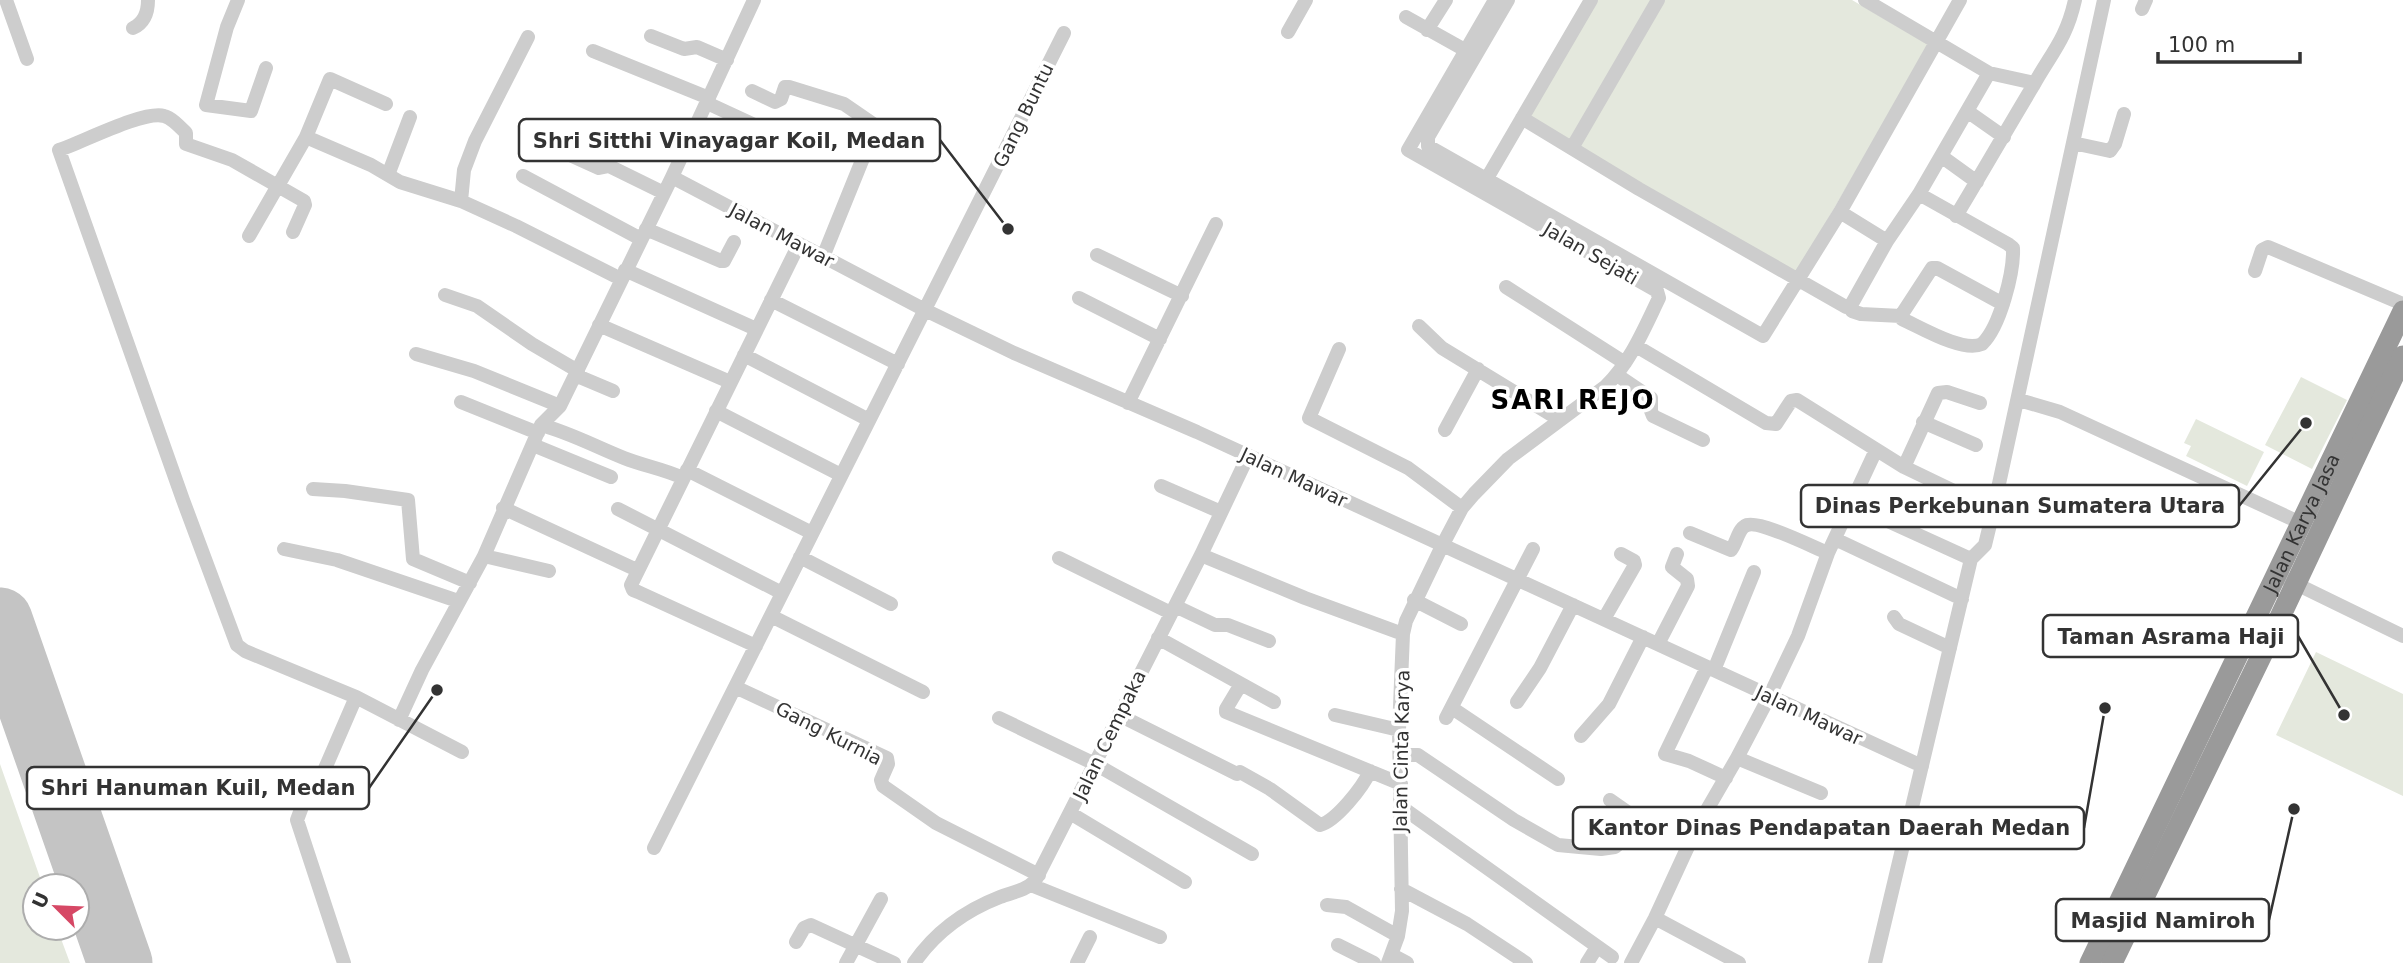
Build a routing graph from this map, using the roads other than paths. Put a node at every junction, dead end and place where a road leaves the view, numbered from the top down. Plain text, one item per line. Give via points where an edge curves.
1 (6, 0) edge
2 (148, 0) edge
3 (238, 0) edge
4 (754, 0) edge
5 (1306, 0) edge
6 (1446, 0) edge
7 (1495, 0) edge
8 (1508, 0) edge
9 (1591, 0) edge
10 (1658, 0) edge
11 (1866, 0) edge
12 (1959, 0) edge
13 (2075, 0) edge
14 (2104, 0) edge
15 (1406, 17) dead end
16 (133, 28) dead end
17 (1427, 30) junction
18 (1288, 32) dead end
19 (1064, 33) dead end
20 (651, 36) dead end
21 (528, 37) dead end
22 (1937, 41) junction
23 (1465, 50) junction
24 (593, 51) dead end
25 (27, 59) dead end
26 (727, 60) junction
27 (266, 68) dead end
28 (1989, 73) junction
29 (2034, 83) junction
30 (752, 90) dead end
31 (708, 101) junction
32 (386, 104) dead end
33 (1968, 111) junction
34 (2124, 114) dead end
35 (410, 117) dead end
36 (1522, 118) junction
37 (764, 129) dead end
38 (306, 137) junction
39 (2004, 137) junction
40 (2073, 143) junction
41 (1572, 148) junction
42 (557, 149) dead end
43 (1941, 156) junction
44 (388, 175) junction
45 (523, 176) dead end
46 (672, 177) junction
47 (1486, 180) junction
48 (1977, 182) junction
49 (277, 186) junction
50 (664, 193) junction
51 (1919, 194) junction
52 (461, 201) junction
53 (1840, 212) junction
54 (1956, 216) junction
55 (1216, 224) dead end
56 (293, 232) dead end
57 (643, 234) junction
58 (248, 236) dead end
59 (734, 242) dead end
60 (1887, 242) junction
61 (799, 244) junction
62 (1097, 255) dead end
63 (822, 257) junction
64 (2255, 271) dead end
65 (623, 275) junction
66 (1799, 280) junction
67 (1506, 287) dead end
68 (445, 295) dead end
69 (1182, 296) junction
70 (1079, 298) dead end
71 (771, 300) junction
72 (2003, 304) junction
73 (2403, 304) edge
74 (1850, 307) junction
75 (925, 310) junction
76 (2403, 311) edge
77 (1901, 316) junction
78 (599, 325) junction
79 (1419, 326) dead end
80 (756, 329) junction
81 (1160, 339) junction
82 (1636, 346) junction
83 (1339, 349) dead end
84 (416, 354) dead end
85 (744, 355) junction
86 (2403, 355) edge
87 (898, 364) junction
88 (1478, 369) junction
89 (1621, 369) junction
90 (576, 373) junction
91 (730, 382) junction
92 (612, 391) dead end
93 (2019, 400) junction
94 (461, 402) dead end
95 (1128, 403) junction
96 (1980, 403) dead end
97 (560, 407) junction
98 (716, 411) junction
99 (869, 419) junction
100 (1560, 420) junction
101 (1923, 422) junction
102 (1445, 430) dead end
103 (537, 434) junction
104 (1703, 440) dead end
105 (1976, 445) dead end
106 (1876, 450) junction
107 (1248, 456) junction
108 (1904, 467) junction
109 (685, 474) junction
110 (841, 475) junction
111 (611, 477) dead end
112 (1161, 486) dead end
113 (313, 489) dead end
114 (1995, 503) junction
115 (1462, 508) junction
116 (503, 509) junction
117 (618, 509) dead end
118 (1222, 512) junction
119 (1881, 517) dead end
120 (2301, 523) junction
121 (658, 528) junction
122 (812, 533) junction
123 (1690, 533) dead end
124 (1835, 539) junction
125 (1441, 546) junction
126 (284, 549) dead end
127 (1533, 549) dead end
128 (1828, 553) junction
129 (1621, 554) dead end
130 (1677, 554) dead end
131 (1201, 555) junction
132 (484, 556) junction
133 (800, 557) junction
134 (1059, 558) dead end
135 (1971, 559) junction
136 (637, 570) junction
137 (549, 571) dead end
138 (1754, 572) dead end
139 (2276, 574) junction
140 (1518, 580) junction
141 (470, 583) junction
142 (2296, 583) junction
143 (782, 593) junction
144 (1962, 598) junction
145 (1415, 600) junction
146 (458, 601) junction
147 (891, 604) dead end
148 (1573, 605) junction
149 (1173, 610) junction
150 (771, 616) junction
151 (1894, 617) dead end
152 (1604, 619) junction
153 (1461, 624) dead end
154 (1403, 634) junction
155 (2403, 636) edge
156 (1643, 637) junction
157 (1158, 638) junction
158 (1269, 641) dead end
159 (1658, 644) junction
160 (756, 646) junction
161 (1950, 648) junction
162 (1711, 669) junction
163 (1241, 684) junction
164 (735, 687) junction
165 (923, 692) dead end
166 (355, 697) junction
167 (1769, 697) junction
168 (1274, 702) dead end
169 (1517, 702) dead end
170 (1119, 715) junction
171 (1335, 715) dead end
172 (999, 718) dead end
173 (399, 720) junction
174 (1399, 730) junction
175 (1581, 736) dead end
176 (462, 751) dead end
177 (1400, 755) junction
178 (1737, 758) junction
179 (1095, 764) junction
180 (1922, 766) junction
181 (1370, 771) junction
182 (1726, 778) junction
183 (1558, 779) dead end
184 (1401, 785) junction
185 (1821, 793) dead end
186 (1610, 800) dead end
187 (1400, 806) junction
188 (1070, 813) junction
189 (654, 848) dead end
190 (1252, 854) dead end
191 (1035, 880) junction
192 (1185, 882) dead end
193 (1401, 889) junction
194 (881, 899) dead end
195 (2132, 899) junction
196 (1327, 905) dead end
197 (1655, 918) junction
198 (1398, 936) junction
199 (1090, 937) dead end
200 (1160, 937) dead end
201 (796, 942) dead end
202 (1338, 945) dead end
203 (854, 946) junction
204 (1597, 947) junction
205 (1612, 957) dead end
206 (1390, 959) edge
207 (344, 963) edge
208 (846, 963) edge
209 (894, 963) edge
210 (914, 963) edge
211 (1077, 963) edge
212 (1374, 963) edge
213 (1407, 963) edge
214 (1526, 963) edge
215 (1587, 963) edge
216 (1630, 963) edge
217 (1739, 963) edge
218 (1875, 963) edge
219 (2090, 963) edge
220 (2112, 963) edge

1 - 25 street
2 - 16 street via 145,16
3 - 27 street via 226,27 206,105 251,111
4 - 26 street
5 - 18 street
6 - 17 street
7 - 23 street
8 - 47 street via 1427,140 1430,149
9 - 36 street
10 - 41 street
11 - 22 street
12 - 22 street
13 - 29 street via 2064,37
14 - 40 street
15 - 17 street
17 - 23 street
19 - 75 street, Gang Buntu
20 - 26 street
21 - 52 street via 475,141 464,170
22 - 28 street
22 - 53 street
23 - 82 street, Jalan Sejati via 1408,150 1657,291 1659,298
24 - 31 street
26 - 31 street
28 - 29 street
28 - 33 street
29 - 39 street
30 - 63 street via 775,102 789,87 844,104 876,126
31 - 37 street
31 - 46 street
32 - 38 street via 330,79
33 - 39 street
33 - 43 street
34 - 40 street via 2110,151
35 - 44 street
36 - 41 street
36 - 47 street
38 - 44 street
38 - 49 street
39 - 48 street
40 - 93 street
41 - 66 street
42 - 50 street via 599,168 608,166
43 - 48 street
43 - 51 street
44 - 52 street
45 - 57 street
46 - 50 street
46 - 61 street, Jalan Mawar
47 - 66 street via 1760,336 1765,335
48 - 54 street
49 - 56 street via 304,202
49 - 58 street
49 - 166 street via 232,160 186,144 186,133 161,115 134,120 59,150 234,639 245,651
50 - 57 street
51 - 54 street
51 - 60 street
52 - 65 street
53 - 60 street
53 - 66 street
54 - 72 street via 2013,248
55 - 69 street
57 - 59 street via 721,261
57 - 65 street
60 - 74 street
61 - 63 street, Jalan Mawar
61 - 71 street
62 - 69 street
63 - 75 street, Jalan Mawar
64 - 73 street via 2262,250 2268,247
65 - 78 street
65 - 80 street
66 - 74 street
67 - 89 street
68 - 90 street via 477,306
69 - 81 street
70 - 81 street
71 - 80 street
71 - 87 street
72 - 77 street via 1995,325 1978,346 1933,334
72 - 77 street via 1933,268
74 - 77 street via 1861,314
75 - 87 street, Gang Buntu
75 - 95 street, Jalan Mawar
76 - 120 highway, Jalan Karya Jasa
78 - 90 street
78 - 91 street
79 - 88 street via 1442,348
80 - 85 street
81 - 95 street
82 - 89 street, Jalan Sejati
82 - 106 street via 1766,423 1776,424 1791,401 1797,400
83 - 115 street via 1309,418 1408,468
84 - 97 street via 474,371
85 - 91 street
85 - 99 street
86 - 142 highway, Jalan Karya Jasa
87 - 99 street, Gang Buntu
88 - 100 street
88 - 102 street
89 - 100 street, Jalan Sejati
89 - 104 street via 1651,398 1653,416
90 - 92 street
90 - 97 street
91 - 98 street
93 - 114 street
93 - 120 street via 2060,412
94 - 103 street
95 - 107 street, Jalan Mawar
96 - 101 street via 1940,392
97 - 103 street
98 - 109 street
98 - 110 street
99 - 110 street, Gang Buntu
100 - 115 street, Jalan Sejati via 1508,459
101 - 105 street
101 - 108 street
103 - 109 street via 583,438 622,457
103 - 111 street
103 - 116 street
106 - 108 street
106 - 124 street
107 - 118 street, Jalan Cempaka
107 - 125 street, Jalan Mawar
108 - 114 street via 1958,493
109 - 121 street
109 - 122 street
110 - 122 street, Gang Buntu
112 - 118 street
113 - 141 street via 408,500 413,559
114 - 135 street via 1986,543
115 - 125 street, Jalan Sejati
116 - 132 street
116 - 136 street
117 - 121 street
118 - 131 street, Jalan Cempaka
119 - 135 street
120 - 139 highway, Jalan Karya Jasa
121 - 136 street
121 - 143 street
122 - 133 street, Gang Buntu
123 - 128 street via 1731,550 1749,525 1769,528
124 - 128 street
124 - 144 street
125 - 140 street, Jalan Mawar
125 - 145 street, Jalan Cinta Karya
126 - 146 street via 337,560
127 - 140 street
128 - 167 street via 1798,636
129 - 152 street via 1635,565
130 - 159 street via 1672,567 1687,579 1688,586
131 - 149 street, Jalan Cempaka
131 - 154 street
132 - 137 street
132 - 141 street
133 - 143 street, Gang Buntu
133 - 147 street
134 - 149 street
135 - 144 street
136 - 160 street via 632,587
138 - 162 street
139 - 142 street
139 - 195 highway, Jalan Karya Jasa
140 - 148 street, Jalan Mawar
140 - 183 street via 1449,713
141 - 146 street
142 - 155 street
142 - 195 highway, Jalan Karya Jasa
143 - 150 street, Gang Buntu
144 - 161 street
145 - 153 street
145 - 154 street, Jalan Cinta Karya
146 - 173 street
148 - 152 street, Jalan Mawar
148 - 169 street
149 - 157 street, Jalan Cempaka
149 - 158 street
150 - 160 street, Gang Buntu
150 - 165 street
151 - 161 street via 1899,624
152 - 156 street, Jalan Mawar
154 - 174 street, Jalan Cinta Karya
156 - 159 street, Jalan Mawar
156 - 175 street via 1609,704
157 - 163 street
157 - 170 street, Jalan Cempaka
159 - 162 street, Jalan Mawar
160 - 164 street, Gang Buntu
161 - 180 street
162 - 167 street, Jalan Mawar
162 - 182 street via 1665,753
163 - 168 street
163 - 181 street via 1226,712
164 - 189 street, Gang Buntu
164 - 191 street, Gang Kurnia via 887,758 883,786 926,817
166 - 173 street
166 - 207 street via 314,794 303,804 297,820
167 - 178 street
167 - 180 street, Jalan Mawar
170 - 179 street, Jalan Cempaka
170 - 181 street via 1257,781 1320,825 1346,805
171 - 174 street
172 - 179 street
173 - 176 street
174 - 177 street, Jalan Cinta Karya
177 - 184 street, Jalan Cinta Karya
177 - 186 street via 1418,755 1558,845 1601,849 1620,843 1632,818
178 - 182 street
178 - 185 street
179 - 188 street, Jalan Cempaka
179 - 190 street
180 - 218 street
181 - 184 street
182 - 197 street via 1697,827
184 - 187 street, Jalan Cinta Karya
187 - 193 street, Jalan Cinta Karya
187 - 204 street
188 - 191 street, Jalan Cempaka
188 - 192 street
191 - 200 street
191 - 210 street via 957,918 927,944
193 - 198 street, Jalan Cinta Karya
193 - 214 street
194 - 203 street
195 - 219 highway, Jalan Karya Jasa
195 - 220 highway, Jalan Karya Jasa
196 - 198 street via 1346,908
197 - 216 street
197 - 217 street
198 - 206 street, Jalan Cinta Karya
199 - 211 street
201 - 203 street via 811,925
202 - 212 street
203 - 208 street
203 - 209 street
204 - 205 street
204 - 215 street
206 - 213 street

